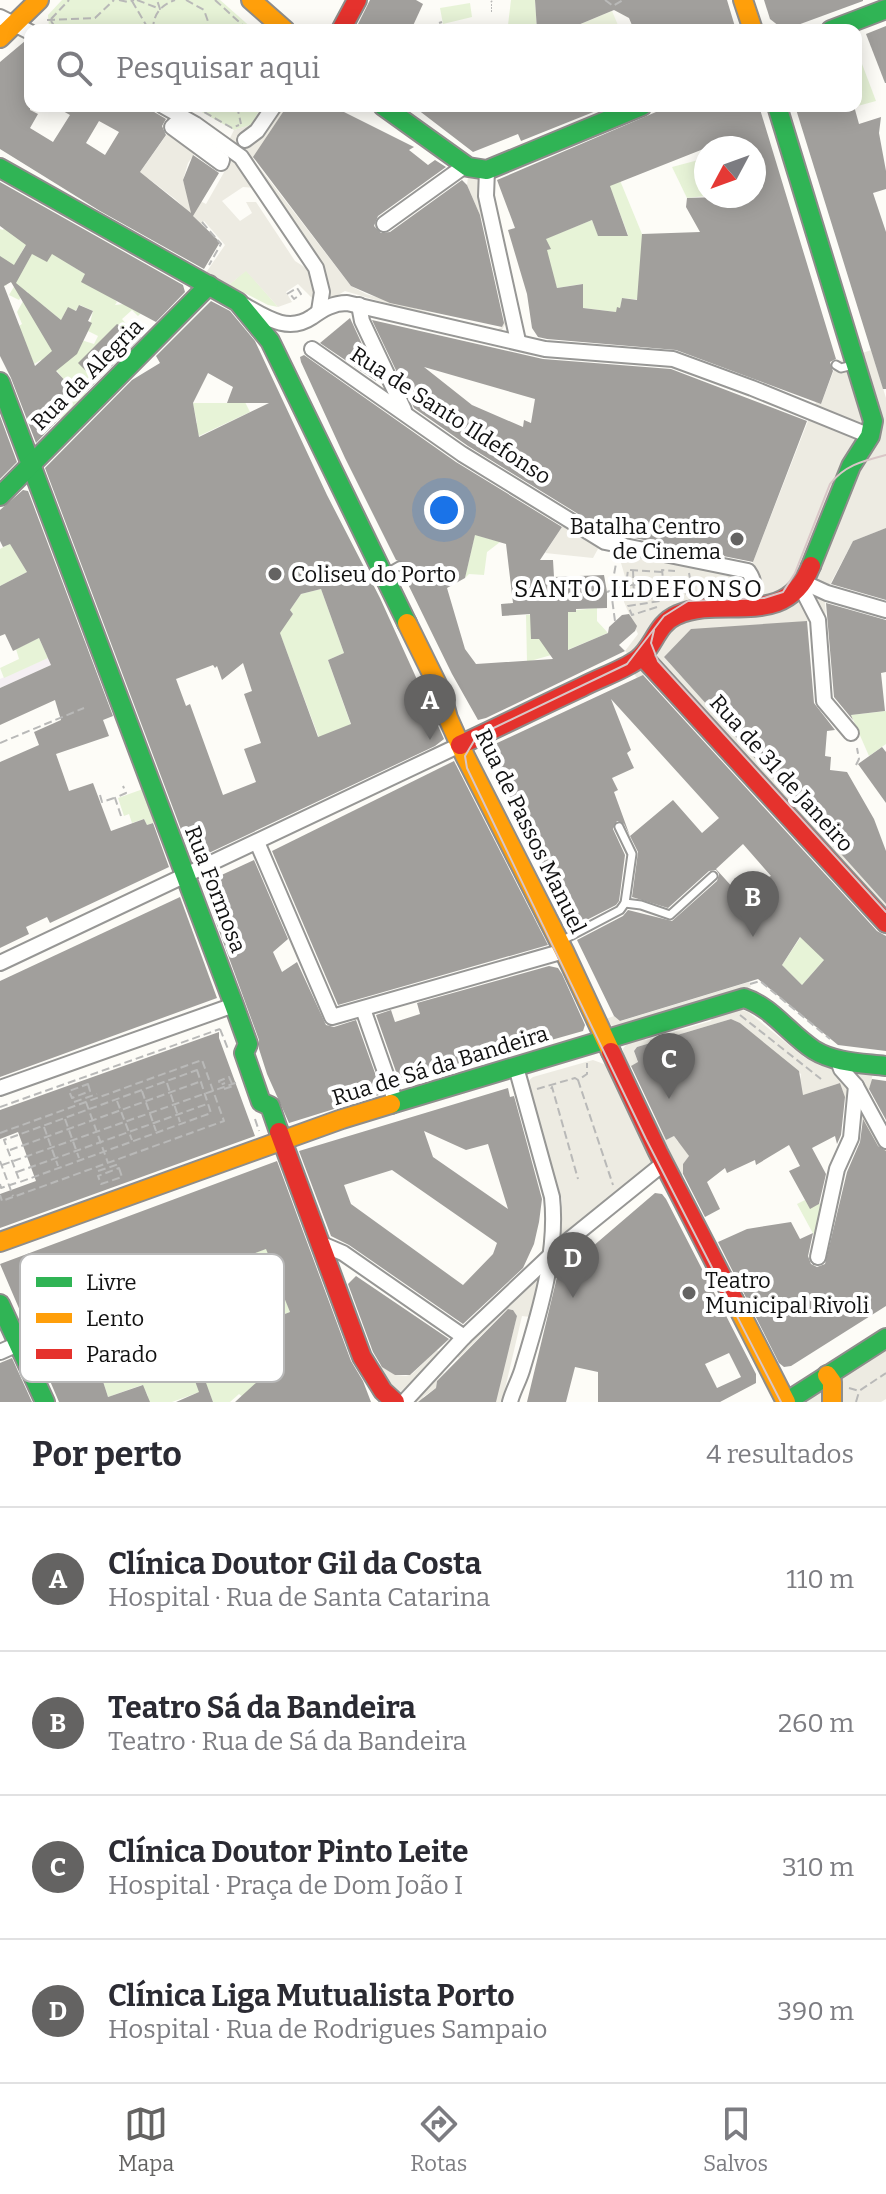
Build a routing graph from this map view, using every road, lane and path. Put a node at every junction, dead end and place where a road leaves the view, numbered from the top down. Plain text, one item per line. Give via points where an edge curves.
1 (39, 0) edge
2 (69, 0) edge
3 (114, 0) edge
4 (119, 0) edge
5 (134, 0) edge
6 (157, 0) edge
7 (175, 0) edge
8 (186, 0) edge
9 (203, 0) edge
10 (215, 0) edge
11 (251, 0) edge
12 (357, 0) edge
13 (605, 0) edge
14 (623, 0) edge
15 (743, 0) edge
16 (199, 5) junction
17 (160, 9) junction
18 (886, 9) edge
19 (48, 20) junction
20 (15, 24) edge
21 (51, 24) edge
22 (148, 24) edge
23 (153, 24) edge
24 (210, 24) edge
25 (241, 24) edge
26 (278, 24) edge
27 (344, 24) edge
28 (751, 24) edge
29 (847, 24) edge
30 (0, 38) edge
31 (174, 112) edge
32 (204, 112) edge
33 (238, 112) edge
34 (270, 112) edge
35 (391, 112) edge
36 (627, 112) edge
37 (779, 112) edge
38 (249, 121) dead end
39 (242, 131) junction
40 (466, 165) junction
41 (0, 168) edge
42 (487, 170) junction
43 (202, 222) dead end
44 (384, 224) dead end
45 (221, 243) junction
46 (224, 246) dead end
47 (206, 279) junction
48 (238, 302) junction
49 (359, 305) junction
50 (319, 311) junction
51 (518, 341) junction
52 (312, 349) dead end
53 (857, 364) junction
54 (836, 365) dead end
55 (0, 382) edge
56 (407, 414) junction
57 (878, 437) edge
58 (32, 464) junction
59 (0, 496) edge
60 (614, 567) dead end
61 (633, 570) junction
62 (662, 572) dead end
63 (688, 573) dead end
64 (719, 576) dead end
65 (633, 578) junction
66 (720, 584) junction
67 (626, 585) junction
68 (633, 585) junction
69 (665, 585) junction
70 (691, 585) junction
71 (802, 585) junction
72 (721, 589) junction
73 (609, 591) junction
74 (634, 592) junction
75 (692, 593) junction
76 (665, 596) junction
77 (635, 599) junction
78 (745, 606) junction
79 (886, 610) edge
80 (638, 613) junction
81 (658, 613) dead end
82 (615, 621) dead end
83 (644, 621) dead end
84 (642, 656) junction
85 (84, 708) dead end
86 (851, 733) dead end
87 (0, 743) edge
88 (460, 745) junction
89 (857, 749) dead end
90 (856, 765) dead end
91 (123, 786) dead end
92 (100, 795) dead end
93 (115, 798) junction
94 (121, 816) dead end
95 (619, 827) dead end
96 (257, 842) junction
97 (185, 876) junction
98 (713, 876) dead end
99 (625, 903) junction
100 (886, 923) edge
101 (561, 947) junction
102 (0, 963) edge
103 (740, 987) dead end
104 (234, 1005) junction
105 (363, 1009) junction
106 (740, 1015) dead end
107 (220, 1029) dead end
108 (830, 1039) dead end
109 (606, 1041) junction
110 (837, 1058) junction
111 (588, 1061) dead end
112 (886, 1066) edge
113 (516, 1067) junction
114 (821, 1079) dead end
115 (578, 1080) junction
116 (166, 1082) junction
117 (201, 1082) junction
118 (225, 1083) dead end
119 (235, 1083) dead end
120 (856, 1086) junction
121 (0, 1088) edge
122 (537, 1089) dead end
123 (142, 1090) junction
124 (551, 1090) dead end
125 (170, 1093) junction
126 (213, 1093) junction
127 (97, 1094) dead end
128 (205, 1094) junction
129 (85, 1098) junction
130 (116, 1100) junction
131 (74, 1102) dead end
132 (145, 1102) junction
133 (396, 1103) junction
134 (208, 1104) junction
135 (174, 1105) junction
136 (0, 1107) edge
137 (121, 1110) junction
138 (150, 1113) junction
139 (178, 1114) junction
140 (65, 1118) junction
141 (125, 1122) junction
142 (153, 1124) junction
143 (181, 1124) junction
144 (43, 1126) junction
145 (69, 1129) junction
146 (129, 1132) junction
147 (0, 1133) edge
148 (156, 1133) junction
149 (47, 1137) junction
150 (73, 1140) junction
151 (282, 1140) junction
152 (2, 1141) edge
153 (132, 1141) junction
154 (886, 1141) edge
155 (51, 1148) junction
156 (8, 1151) junction
157 (77, 1151) junction
158 (55, 1159) junction
159 (80, 1160) junction
160 (12, 1161) junction
161 (1, 1163) edge
162 (664, 1163) junction
163 (119, 1164) dead end
164 (109, 1167) junction
165 (59, 1168) junction
166 (98, 1171) dead end
167 (16, 1173) junction
168 (578, 1179) dead end
169 (20, 1182) junction
170 (612, 1183) dead end
171 (0, 1184) edge
172 (0, 1195) edge
173 (13, 1197) junction
174 (0, 1242) edge
175 (322, 1244) junction
176 (818, 1257) dead end
177 (548, 1260) junction
178 (0, 1304) edge
179 (464, 1337) junction
180 (886, 1338) edge
181 (18, 1344) junction
182 (20, 1348) edge
183 (0, 1352) edge
184 (886, 1373) edge
185 (827, 1375) junction
186 (36, 1382) edge
187 (511, 1398) edge
188 (45, 1402) edge
189 (395, 1402) edge
190 (404, 1402) edge
191 (786, 1402) edge
192 (832, 1402) edge
193 (856, 1402) edge

1 - 20 street
2 - 19 path
3 - 19 path via 95,18
4 - 5 path
5 - 17 path
5 - 22 path
6 - 17 path
7 - 17 path
8 - 16 path
9 - 16 path
10 - 25 path
11 - 26 street
12 - 27 street
13 - 14 path via 613,6
15 - 28 street
16 - 24 path
17 - 23 path
18 - 29 street
19 - 21 path
20 - 30 street
31 - 50 street via 241,157 316,268 322,292
32 - 39 path
33 - 39 path
34 - 39 street via 257,131
35 - 40 street
36 - 42 street
37 - 53 street
38 - 39 path
40 - 42 street
40 - 44 street
41 - 47 street
42 - 51 street via 486,196
43 - 45 path
45 - 46 path
45 - 47 path
47 - 48 street
47 - 58 street, Rua da Alegria
48 - 50 street via 289,325
48 - 88 street, Rua de Passos Manuel via 270,341 391,570
49 - 50 street via 339,303
49 - 51 street
49 - 56 street
51 - 57 street via 545,349 673,359
52 - 56 street, Rua de Santo Ildefonso
53 - 54 lane
53 - 57 street
55 - 58 street, Rua Formosa
56 - 78 street, Rua de Santo Ildefonso via 605,542 748,571 755,584
57 - 71 street via 851,466
58 - 59 street, Rua da Alegria
58 - 97 street, Rua Formosa
60 - 73 path
61 - 62 path
61 - 65 path
61 - 67 path via 628,570
63 - 70 path
64 - 66 path
65 - 67 path
65 - 68 path
66 - 70 path
66 - 72 path
66 - 72 path via 740,584
67 - 68 path
67 - 73 path
67 - 74 path
67 - 77 path via 630,600
68 - 69 path
68 - 74 path
69 - 70 path
69 - 76 path
70 - 75 path
71 - 78 street via 784,601
71 - 79 street
71 - 86 street via 818,620 824,701
72 - 75 path
73 - 82 path
74 - 77 path
75 - 76 path
76 - 77 path
76 - 80 path via 628,606 632,615
78 - 84 street via 673,616 650,639
80 - 81 path via 659,607
80 - 83 path
84 - 88 street
84 - 100 street, Rua de 31 de Janeiro
85 - 87 path
88 - 96 street
88 - 101 street, Rua de Passos Manuel
89 - 90 path
91 - 93 path via 126,793
92 - 93 path via 102,802
93 - 94 path
95 - 99 lane via 632,854
96 - 97 street
96 - 105 street via 332,1017
97 - 102 street
97 - 104 street, Rua Formosa
98 - 99 lane via 670,915
99 - 101 lane
101 - 105 street
101 - 109 street, Rua de Passos Manuel
103 - 108 path via 760,981
104 - 121 street
104 - 151 street, Rua Formosa via 261,1102 270,1106
105 - 133 street
106 - 114 path
107 - 136 path
109 - 110 street, Rua de Sá da Bandeira via 744,998 813,1050
109 - 113 street, Rua de Sá da Bandeira
109 - 162 street, Rua de Passos Manuel
110 - 112 street, Rua de Sá da Bandeira
110 - 120 street
111 - 115 path via 587,1074
113 - 133 street, Rua de Sá da Bandeira
113 - 177 street via 552,1197
115 - 122 path
115 - 170 path
116 - 117 path via 197,1070
116 - 123 path
116 - 125 path
117 - 125 path
117 - 128 path
118 - 126 path via 219,1081 229,1077 233,1086
119 - 128 path
120 - 154 street
120 - 176 street via 851,1138 837,1169
123 - 130 path
123 - 132 path
124 - 168 path
125 - 132 path
125 - 135 path
126 - 129 path via 202,1060
126 - 164 path via 224,1121
127 - 129 path
128 - 134 path
128 - 135 path
129 - 129 path via 88,1084 69,1091 72,1098
129 - 131 path
129 - 147 path
129 - 164 path, bridge
130 - 137 path
130 - 140 path
132 - 137 path
132 - 138 path
133 - 151 street, Rua de Sá da Bandeira
134 - 139 path
134 - 143 path via 211,1113
135 - 138 path
135 - 139 path
137 - 141 path
137 - 145 path
138 - 141 path
138 - 142 path
139 - 142 path
139 - 143 path
140 - 144 path
140 - 145 path
141 - 146 path
141 - 150 path
142 - 146 path
142 - 148 path
143 - 148 path
144 - 149 path
144 - 152 path
145 - 149 path
145 - 150 path
146 - 153 path
146 - 157 path
148 - 153 path
149 - 155 path
149 - 156 path
150 - 155 path
150 - 157 path
151 - 174 street, Rua de Sá da Bandeira
151 - 175 street, Rua Formosa
152 - 156 path
153 - 159 path
155 - 158 path
155 - 160 path
156 - 160 path
157 - 158 path
157 - 159 path
158 - 165 path
158 - 167 path
159 - 165 path
160 - 161 path
160 - 167 path
161 - 173 path
162 - 177 street
162 - 191 street, Rua de Passos Manuel
163 - 164 path
164 - 164 path via 119,1168 122,1177 101,1184 98,1176
164 - 166 path
164 - 173 path
165 - 169 path
167 - 169 path
169 - 171 path via 1,1188
172 - 173 path via 2,1201
175 - 179 street
175 - 189 street, Rua Formosa via 362,1357
177 - 179 street
177 - 187 street
178 - 181 street
179 - 190 street
180 - 185 street
181 - 182 street
181 - 183 street
184 - 193 path via 859,1391
185 - 191 street
185 - 192 street
186 - 188 street

